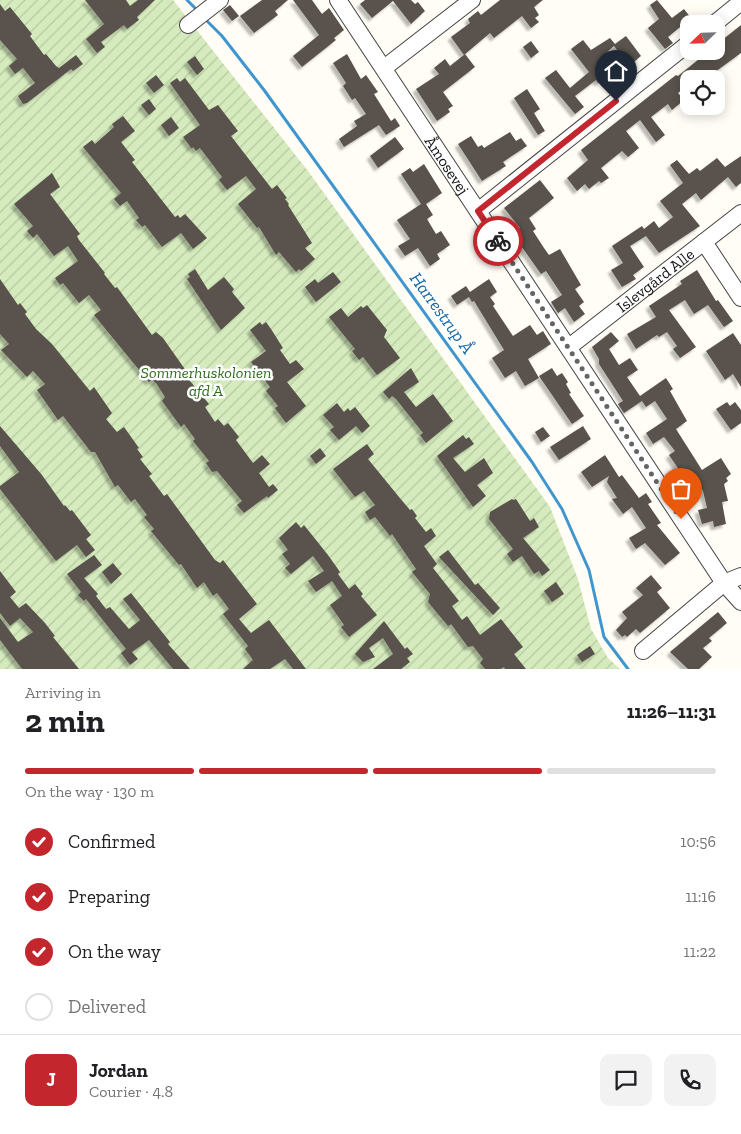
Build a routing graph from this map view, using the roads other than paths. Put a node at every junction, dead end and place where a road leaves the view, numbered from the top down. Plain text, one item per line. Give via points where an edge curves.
1 (338, 0) edge
2 (472, 0) edge
3 (741, 2) edge
4 (215, 3) edge
5 (725, 15) edge
6 (189, 24) dead end
7 (680, 50) edge
8 (384, 68) junction
9 (478, 211) junction
10 (741, 213) edge
11 (704, 242) junction
12 (741, 298) edge
13 (569, 347) junction
14 (741, 576) edge
15 (724, 583) junction
16 (741, 602) edge
17 (643, 651) dead end

1 - 8 street, Åmosevej
2 - 8 street
3 - 5 street
4 - 6 street
7 - 9 street
8 - 9 street, Åmosevej
9 - 13 street, Åmosevej
10 - 11 street, Islevgård Alle
11 - 12 street
11 - 13 street, Islevgård Alle
13 - 15 street, Åmosevej
14 - 15 street
15 - 16 street, Åmosevej
15 - 17 street

